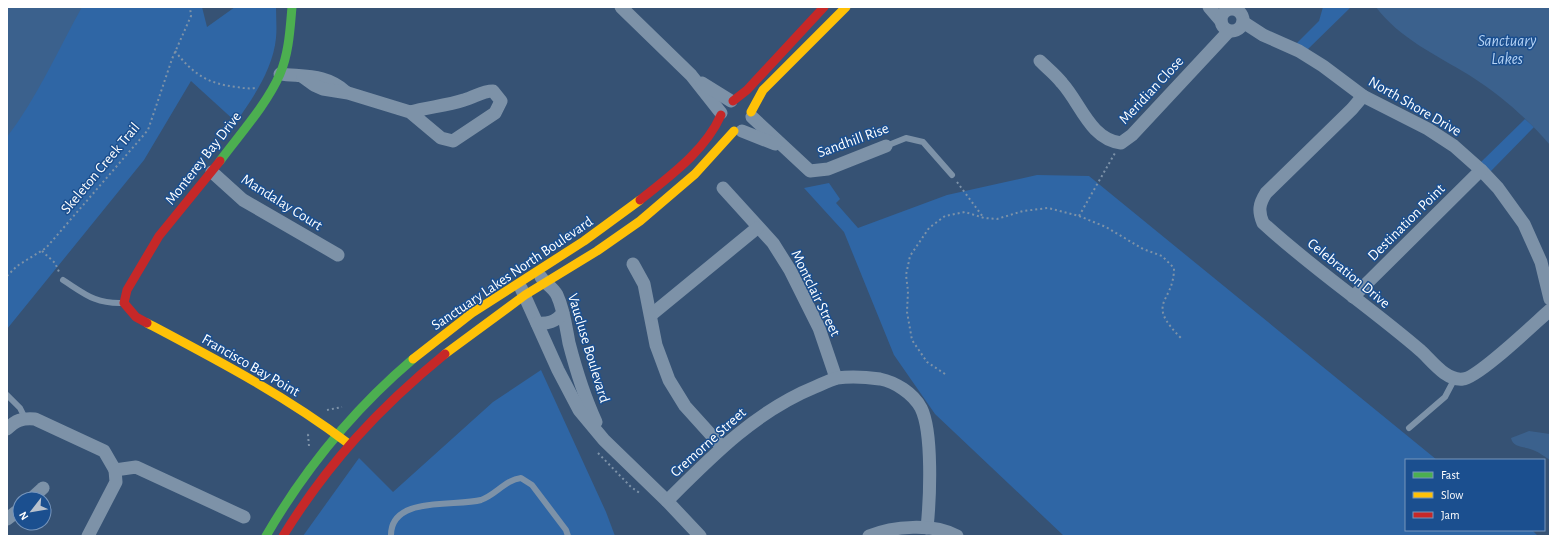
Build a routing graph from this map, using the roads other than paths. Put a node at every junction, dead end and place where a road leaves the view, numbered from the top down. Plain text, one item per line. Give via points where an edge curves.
1 (292, 7) edge
2 (620, 7) edge
3 (824, 7) edge
4 (846, 7) edge
5 (1208, 7) edge
6 (1244, 16) edge
7 (1227, 18) edge
8 (1263, 35) junction
9 (1040, 61) dead end
10 (691, 75) junction
11 (277, 79) junction
12 (1363, 96) junction
13 (732, 101) junction
14 (410, 112) junction
15 (721, 114) junction
16 (752, 114) junction
17 (738, 131) junction
18 (886, 146) joint
19 (782, 147) junction
20 (1481, 170) junction
21 (212, 172) junction
22 (952, 175) road end
23 (723, 188) dead end
24 (757, 228) junction
25 (338, 255) dead end
26 (633, 264) dead end
27 (537, 270) junction
28 (63, 280) road end
29 (518, 282) junction
30 (544, 283) junction
31 (525, 295) junction
32 (1353, 297) junction
33 (1550, 299) edge
34 (124, 303) junction
35 (1550, 310) edge
36 (563, 313) junction
37 (650, 316) junction
38 (537, 323) junction
39 (836, 378) junction
40 (1455, 378) junction
41 (7, 395) edge
42 (25, 418) junction
43 (1409, 428) dead end
44 (7, 429) edge
45 (337, 434) junction
46 (604, 440) junction
47 (349, 444) junction
48 (722, 447) junction
49 (115, 470) junction
50 (43, 488) dead end
51 (40, 491) edge
52 (667, 501) junction
53 (244, 517) dead end
54 (927, 528) junction
55 (88, 536) edge
56 (266, 536) edge
57 (283, 536) edge
58 (391, 536) edge
59 (568, 536) edge
60 (700, 536) edge
61 (868, 536) edge
62 (958, 536) edge

1 - 11 street, Monterey Bay Drive via 288,48
2 - 10 street
3 - 13 street via 747,90
4 - 16 street via 768,85
5 - 7 street
6 - 7 street, North Shore Drive via 1238,10
6 - 7 street, Meridian Close via 1240,28
6 - 8 street, North Shore Drive
7 - 8 street, North Shore Drive
7 - 9 street, Meridian Close via 1219,40 1136,131 1121,143 1110,141 1098,133 1062,82
8 - 12 street, North Shore Drive via 1323,66
10 - 13 street
10 - 15 street
11 - 14 street via 303,77 314,86 323,89 348,93
11 - 21 street, Monterey Bay Drive
12 - 20 street, North Shore Drive via 1428,129 1454,146
12 - 32 street, Celebration Drive via 1266,193 1260,201 1259,213 1263,223 1275,234
13 - 15 street via 723,108
13 - 16 street via 746,104
14 - 14 street via 464,100 483,91 493,91 501,101 495,113 453,141 441,138
15 - 17 street via 726,127
15 - 27 street, Sanctuary Lakes North Boulevard via 706,143 661,183 604,228
16 - 17 street via 749,125
16 - 19 street, Sandhill Rise
17 - 19 street, Sandhill Rise
17 - 30 street, Sanctuary Lakes North Boulevard via 695,174 648,215 589,258
18 - 19 street, Sandhill Rise via 828,169 810,171
18 - 22 lane, Sandhill Rise via 906,138 923,142
20 - 32 street, Destination Point
20 - 33 street, North Shore Drive via 1498,188 1524,224 1541,262
21 - 25 street, Mandalay Court via 243,200
21 - 34 street, Monterey Bay Drive via 159,236 127,290
23 - 24 street, Montclair Street
24 - 37 street
24 - 39 street, Montclair Street via 773,243 790,270 819,328
26 - 37 street via 644,284
27 - 29 street, Sanctuary Lakes North Boulevard
27 - 30 street, Vaucluse Boulevard
28 - 34 lane via 94,300
29 - 31 street, Vaucluse Boulevard
29 - 45 street, Sanctuary Lakes North Boulevard via 433,343 378,391
30 - 31 street, Sanctuary Lakes North Boulevard
30 - 36 street, Vaucluse Boulevard via 554,290
31 - 38 street, Vaucluse Boulevard
31 - 47 street, Sanctuary Lakes North Boulevard via 436,361 388,404
32 - 40 street, Celebration Drive via 1420,350 1448,376
34 - 45 street, Francisco Bay Point via 136,317 272,390
35 - 40 street via 1478,371 1464,379
36 - 38 street via 557,320 546,324
36 - 46 street, Vaucluse Boulevard via 578,377
37 - 48 street via 656,345 669,380 685,406
38 - 46 street, Vaucluse Boulevard via 579,410
39 - 48 street, Cremorne Street via 802,392 756,419
39 - 54 street, Cremorne Street via 866,377 887,381 905,390 920,407 928,429 930,501
40 - 43 lane via 1446,397
41 - 42 lane via 20,408
42 - 44 street via 16,421
42 - 49 street via 35,419 104,451
45 - 47 street, Francisco Bay Point
45 - 56 street, Sanctuary Lakes North Boulevard via 293,491
46 - 52 street, Vaucluse Boulevard
47 - 57 street, Sanctuary Lakes North Boulevard via 298,509
48 - 52 street, Cremorne Street
49 - 53 street via 136,467
49 - 55 street via 116,482
50 - 51 street
52 - 60 street, Vaucluse Boulevard
54 - 61 street via 884,529
54 - 62 street
58 - 59 lane via 393,524 410,509 481,500 510,481 521,478 532,485

